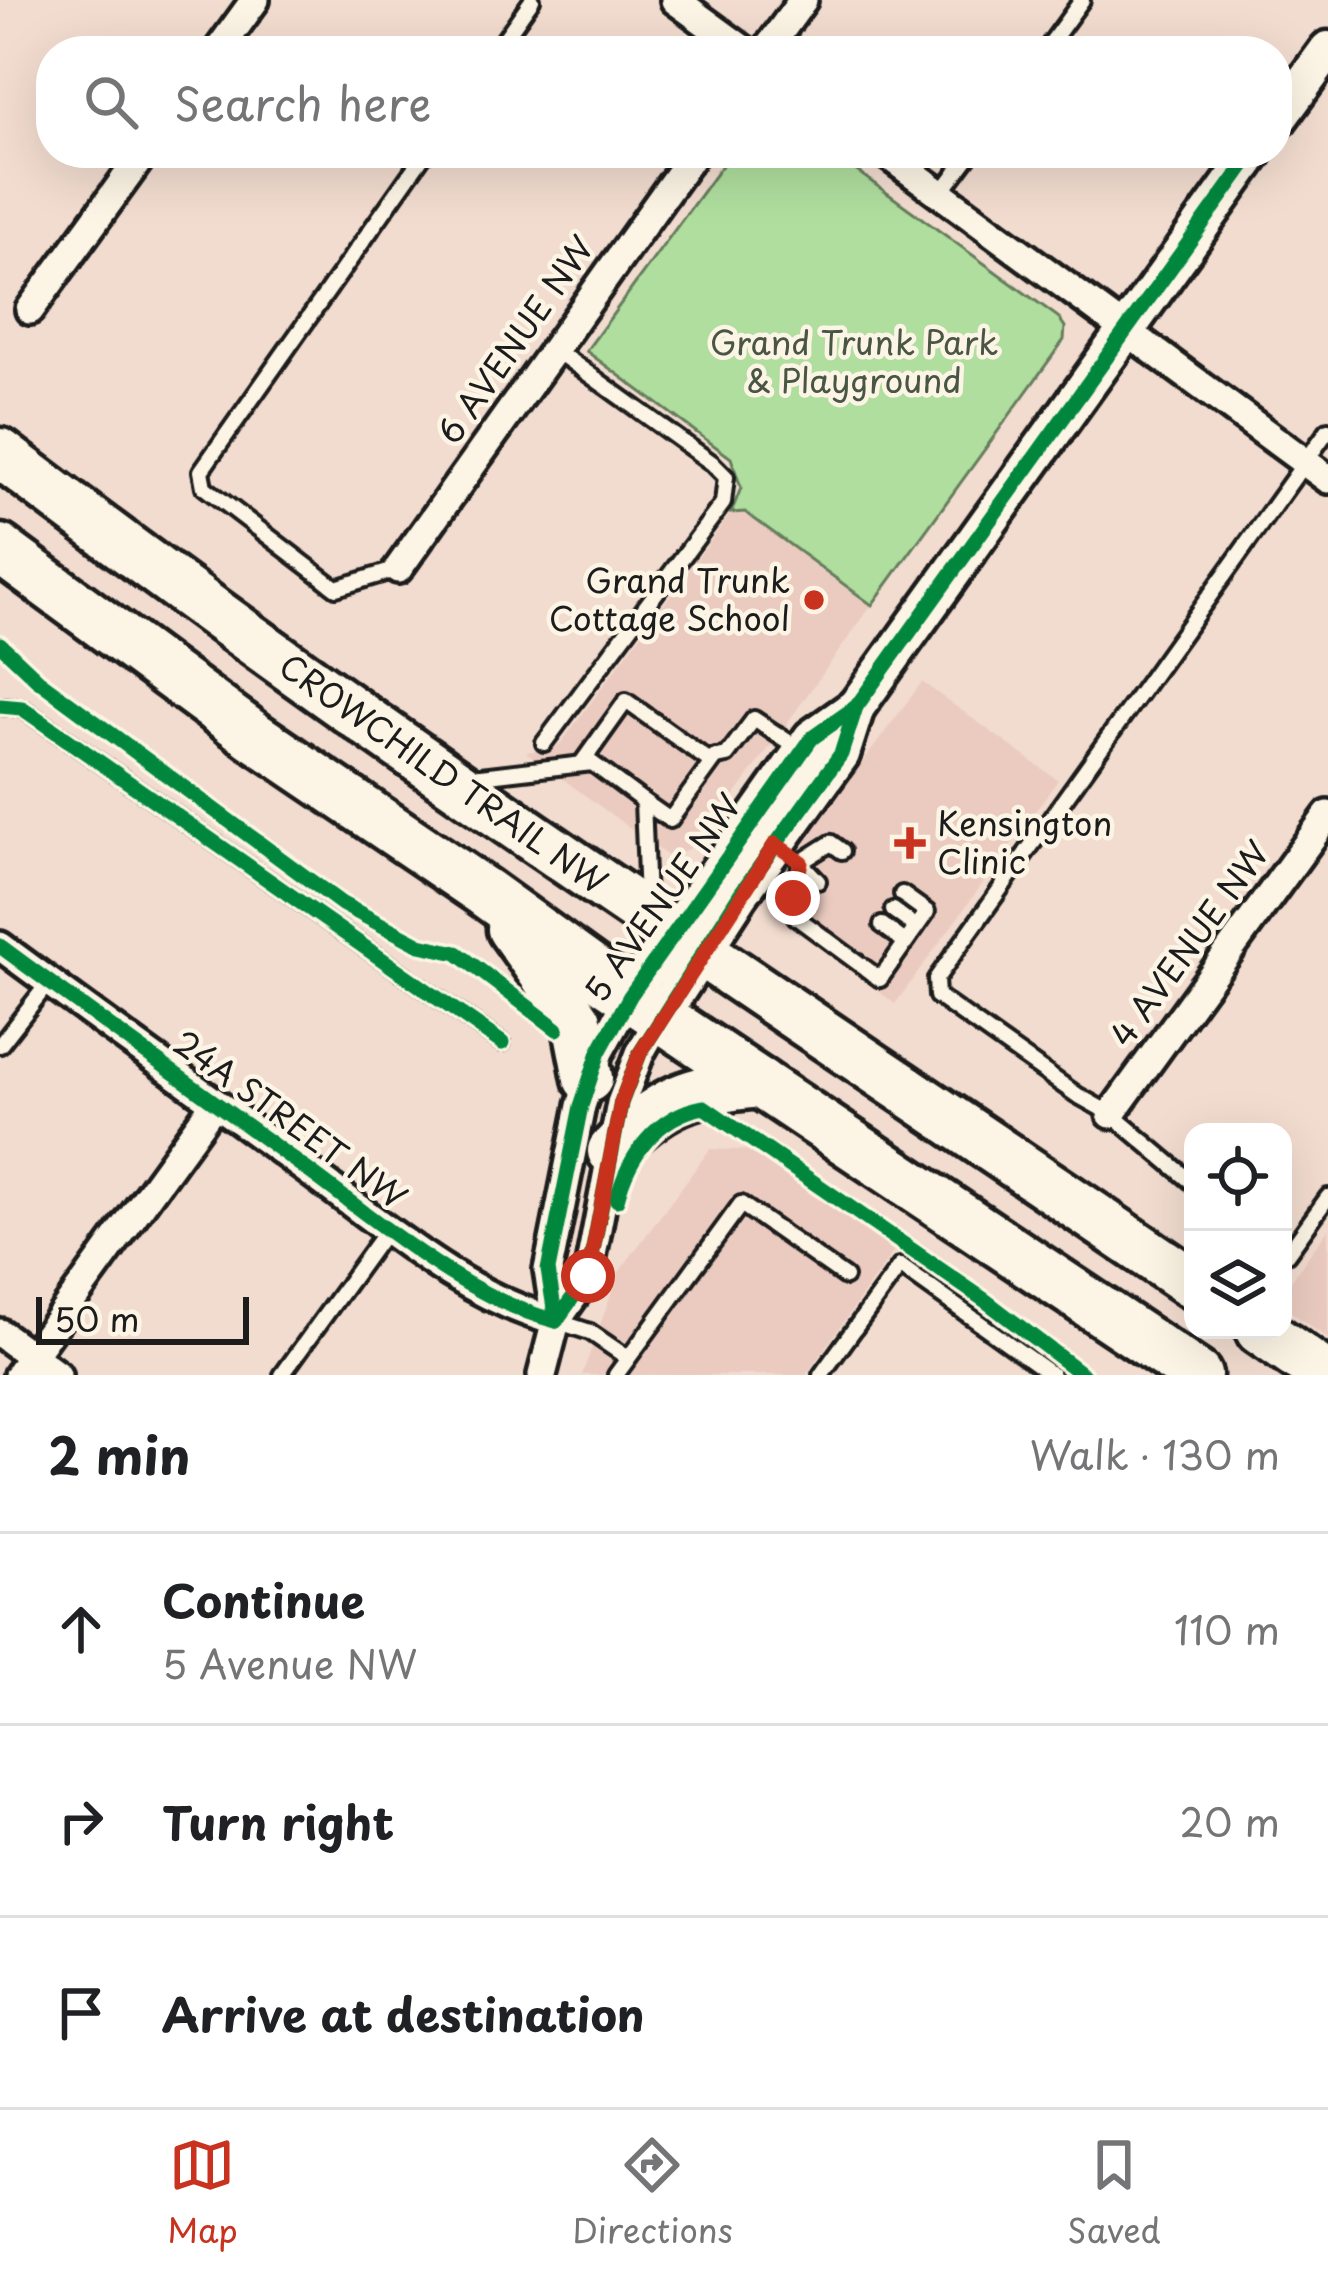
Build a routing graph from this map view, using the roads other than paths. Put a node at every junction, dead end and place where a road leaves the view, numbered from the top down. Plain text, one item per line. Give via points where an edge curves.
1 (255, 0) edge
2 (532, 0) edge
3 (675, 0) edge
4 (803, 0) edge
5 (1082, 0) edge
6 (229, 36) edge
7 (507, 36) edge
8 (724, 36) edge
9 (777, 36) edge
10 (1056, 36) edge
11 (1328, 50) edge
12 (1292, 99) edge
13 (133, 168) edge
14 (414, 168) edge
15 (683, 168) edge
16 (906, 168) edge
17 (960, 168) edge
18 (1242, 168) edge
19 (941, 193) junction
20 (31, 310) dead end
21 (1123, 330) junction
22 (554, 349) junction
23 (1328, 430) edge
24 (0, 452) edge
25 (1317, 470) edge
26 (0, 549) edge
27 (398, 569) joint
28 (0, 706) edge
29 (856, 707) junction
30 (544, 743) dead end
31 (802, 752) junction
32 (716, 758) junction
33 (581, 764) junction
34 (451, 780) junction
35 (643, 801) junction
36 (1328, 815) edge
37 (842, 851) dead end
38 (797, 853) junction
39 (830, 864) dead end
40 (818, 881) dead end
41 (484, 892) junction
42 (902, 894) dead end
43 (893, 910) dead end
44 (882, 926) dead end
45 (916, 927) junction
46 (674, 935) junction
47 (905, 942) junction
48 (0, 946) edge
49 (49, 982) junction
50 (645, 1006) junction
51 (502, 1043) dead end
52 (0, 1045) edge
53 (588, 1078) junction
54 (760, 1083) junction
55 (215, 1102) junction
56 (1111, 1114) junction
57 (612, 1151) junction
58 (1184, 1175) edge
59 (1328, 1197) edge
60 (388, 1228) junction
61 (1292, 1247) edge
62 (845, 1277) dead end
63 (1184, 1279) edge
64 (556, 1321) junction
65 (0, 1333) edge
66 (1273, 1339) edge
67 (628, 1358) junction
68 (24, 1366) edge
69 (58, 1375) edge
70 (283, 1375) edge
71 (542, 1375) edge
72 (616, 1375) edge
73 (820, 1375) edge
74 (1052, 1375) edge
75 (1197, 1375) edge
76 (1325, 1375) edge

1 - 6 street
2 - 7 lane
3 - 8 street
4 - 9 street
5 - 10 lane
11 - 12 street
13 - 20 street
14 - 27 lane via 200,472 204,487 336,588
15 - 22 street, 6 AVENUE NW
16 - 19 street
17 - 19 lane
18 - 21 street, 5 AVENUE NW
19 - 21 street
21 - 25 street
21 - 29 street, 5 AVENUE NW
22 - 27 street, 6 AVENUE NW
22 - 30 lane via 726,477 723,503
23 - 25 lane
24 - 34 highway, CROWCHILD TRAIL NW
25 - 56 lane via 936,979 937,995 948,1004
26 - 41 highway
28 - 51 lane via 22,708
29 - 31 street, 5 AVENUE NW
29 - 38 street, 5 AVENUE NW
31 - 32 lane via 754,719
31 - 46 street, 5 AVENUE NW
32 - 33 lane via 626,700
32 - 35 lane via 670,820
33 - 34 lane
33 - 35 lane via 592,763
34 - 46 highway, CROWCHILD TRAIL NW
35 - 46 lane
36 - 56 street, 4 AVENUE NW
37 - 38 lane via 831,843
38 - 39 lane
38 - 40 lane
38 - 46 street, 5 AVENUE NW
38 - 47 lane via 796,917 880,979
41 - 50 highway
41 - 53 highway via 566,1001
42 - 45 lane via 927,912
43 - 45 lane
44 - 47 lane
45 - 47 lane
46 - 50 street, 5 AVENUE NW
46 - 63 highway, CROWCHILD TRAIL NW
48 - 49 street, 24A STREET NW
49 - 52 lane
49 - 55 street, 24A STREET NW
50 - 53 street, 5 AVENUE NW via 609,1030
50 - 54 highway
50 - 57 street, 5 AVENUE NW
53 - 64 street, 5 AVENUE NW via 548,1270
54 - 57 highway via 673,1100
54 - 75 highway
55 - 60 street, 24A STREET NW
55 - 68 street
56 - 58 lane
57 - 64 street, 5 AVENUE NW via 588,1276
59 - 61 lane
60 - 64 street, 24A STREET NW via 490,1298
60 - 70 lane
62 - 67 lane via 741,1204
64 - 67 lane
64 - 71 street, 5 AVENUE NW
65 - 68 street
66 - 76 highway
67 - 72 lane
68 - 69 street
73 - 74 lane via 900,1266

